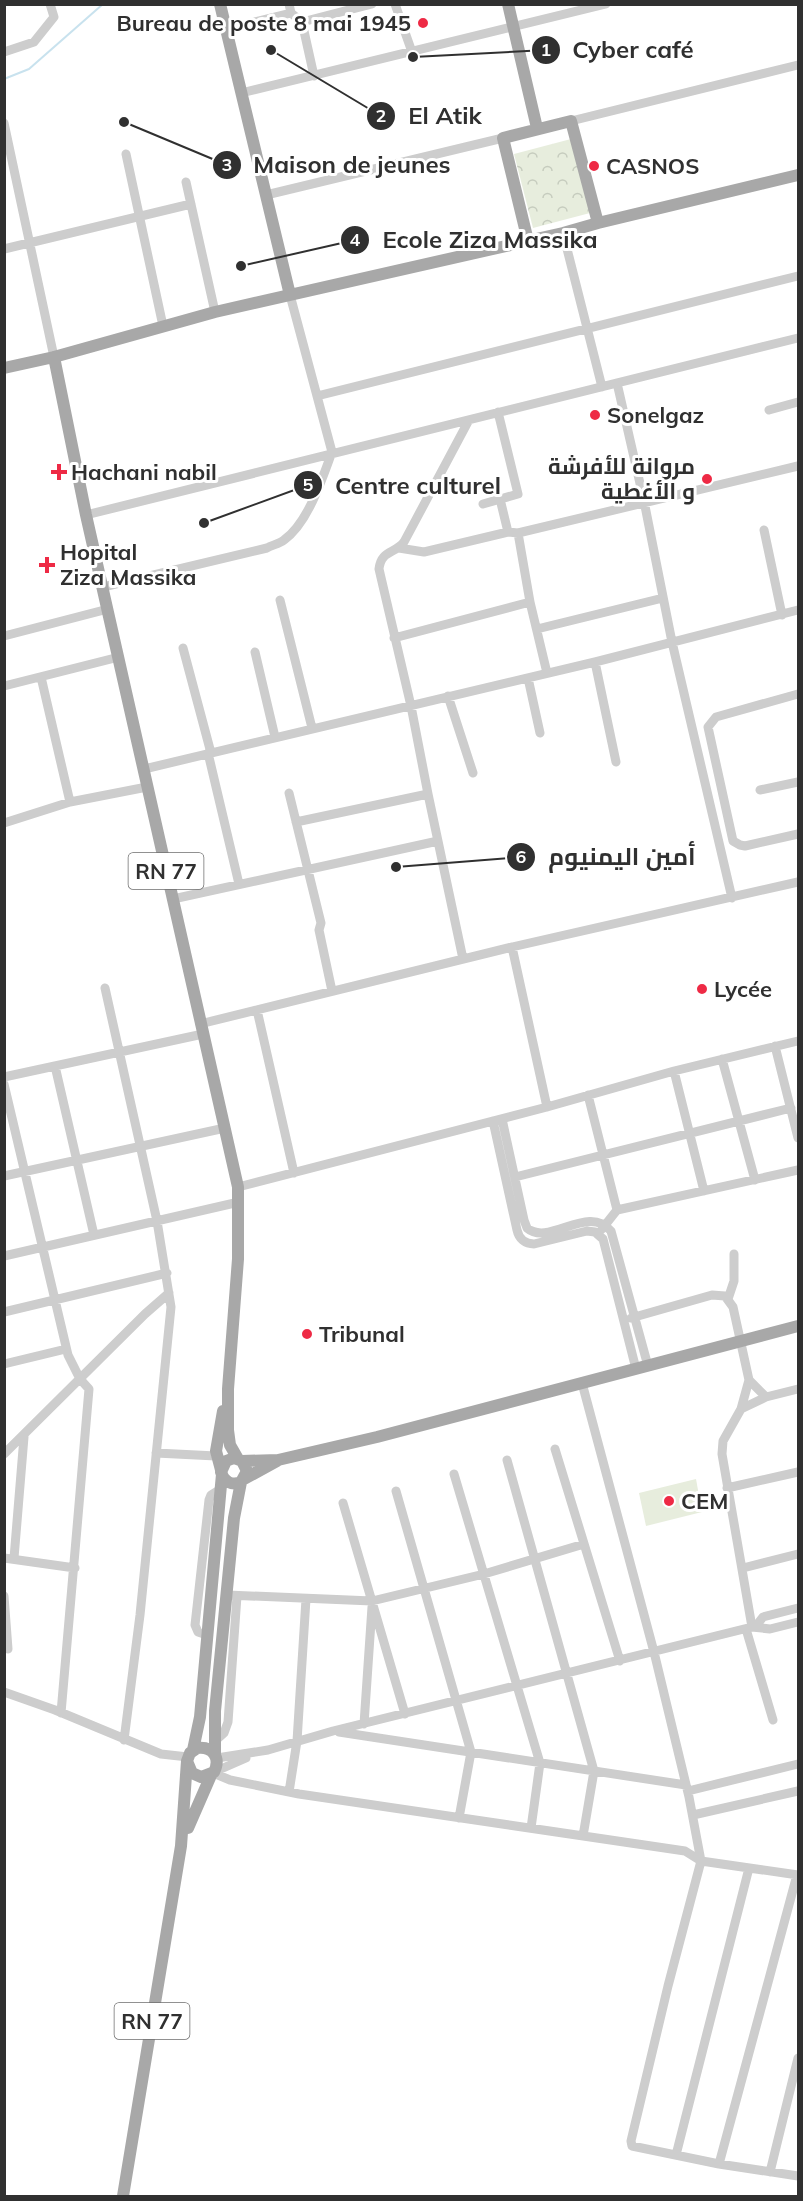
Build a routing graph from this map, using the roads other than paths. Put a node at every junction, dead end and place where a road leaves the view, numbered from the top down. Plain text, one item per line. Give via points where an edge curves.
1 (50, 4) edge
2 (220, 4) edge
3 (372, 4) edge
4 (395, 4) edge
5 (508, 4) edge
6 (606, 4) edge
7 (290, 9) edge
8 (302, 22) junction
9 (514, 28) junction
10 (226, 29) junction
11 (4, 52) edge
12 (412, 52) junction
13 (798, 64) edge
14 (314, 76) junction
15 (241, 93) junction
16 (572, 121) junction
17 (4, 123) edge
18 (537, 128) junction
19 (503, 138) junction
20 (126, 154) dead end
21 (798, 175) edge
22 (186, 182) dead end
23 (266, 195) junction
24 (191, 204) junction
25 (139, 217) junction
26 (598, 223) junction
27 (563, 233) junction
28 (528, 241) junction
29 (31, 242) junction
30 (4, 249) edge
31 (798, 276) edge
32 (290, 295) junction
33 (215, 312) junction
34 (163, 326) junction
35 (586, 328) junction
36 (798, 338) edge
37 (54, 357) junction
38 (4, 368) edge
39 (617, 383) junction
40 (602, 387) junction
41 (317, 396) junction
42 (798, 402) edge
43 (768, 410) dead end
44 (498, 412) junction
45 (469, 420) junction
46 (332, 452) junction
47 (798, 466) edge
48 (500, 500) junction
49 (644, 501) junction
50 (483, 504) dead end
51 (86, 515) junction
52 (764, 530) dead end
53 (513, 533) junction
54 (399, 548) junction
55 (103, 587) junction
56 (663, 598) junction
57 (280, 600) dead end
58 (530, 602) junction
59 (108, 609) junction
60 (798, 610) edge
61 (782, 615) junction
62 (537, 629) junction
63 (4, 636) edge
64 (394, 638) junction
65 (672, 642) junction
66 (183, 648) dead end
67 (255, 652) dead end
68 (119, 657) junction
69 (595, 662) junction
70 (547, 673) junction
71 (41, 677) junction
72 (528, 678) junction
73 (4, 686) edge
74 (798, 694) edge
75 (448, 696) junction
76 (411, 706) junction
77 (312, 728) junction
78 (540, 734) dead end
79 (275, 737) junction
80 (209, 753) junction
81 (616, 762) dead end
82 (144, 769) junction
83 (473, 773) dead end
84 (798, 782) edge
85 (147, 787) junction
86 (760, 790) dead end
87 (289, 793) dead end
88 (428, 794) junction
89 (70, 802) junction
90 (296, 822) junction
91 (4, 823) edge
92 (798, 834) edge
93 (438, 841) junction
94 (307, 869) junction
95 (798, 882) edge
96 (240, 884) junction
97 (732, 898) junction
98 (172, 899) junction
99 (512, 947) junction
100 (463, 959) junction
101 (105, 988) dead end
102 (332, 991) junction
103 (256, 1010) junction
104 (202, 1029) junction
105 (798, 1041) edge
106 (775, 1046) junction
107 (120, 1052) junction
108 (722, 1059) junction
109 (56, 1066) junction
110 (674, 1071) junction
111 (4, 1077) edge
112 (4, 1084) edge
113 (588, 1095) junction
114 (547, 1107) junction
115 (791, 1108) junction
116 (497, 1120) junction
117 (739, 1122) junction
118 (797, 1124) edge
119 (225, 1128) junction
120 (690, 1132) junction
121 (798, 1138) edge
122 (141, 1146) junction
123 (602, 1154) junction
124 (76, 1160) junction
125 (798, 1170) edge
126 (25, 1171) junction
127 (294, 1173) junction
128 (4, 1176) edge
129 (515, 1177) junction
130 (755, 1179) junction
131 (238, 1187) junction
132 (704, 1191) junction
133 (239, 1202) junction
134 (617, 1210) junction
135 (157, 1221) junction
136 (605, 1224) junction
137 (599, 1234) junction
138 (94, 1235) junction
139 (43, 1247) junction
140 (734, 1254) dead end
141 (4, 1256) edge
142 (167, 1273) junction
143 (169, 1293) junction
144 (55, 1299) junction
145 (728, 1299) junction
146 (4, 1312) edge
147 (635, 1317) junction
148 (623, 1320) junction
149 (798, 1326) edge
150 (740, 1341) junction
151 (66, 1349) junction
152 (4, 1364) edge
153 (642, 1367) junction
154 (80, 1378) junction
155 (749, 1380) junction
156 (582, 1383) junction
157 (228, 1389) junction
158 (798, 1389) edge
159 (766, 1397) junction
160 (741, 1410) junction
161 (24, 1437) junction
162 (555, 1449) dead end
163 (156, 1453) junction
164 (4, 1454) edge
165 (216, 1456) junction
166 (240, 1460) junction
167 (278, 1460) junction
168 (507, 1460) dead end
169 (222, 1472) junction
170 (798, 1472) edge
171 (454, 1474) dead end
172 (243, 1481) junction
173 (727, 1488) junction
174 (396, 1491) dead end
175 (343, 1503) dead end
176 (584, 1545) junction
177 (798, 1554) edge
178 (9, 1558) edge
179 (535, 1560) junction
180 (75, 1568) junction
181 (743, 1568) junction
182 (484, 1574) junction
183 (424, 1589) junction
184 (4, 1596) edge
185 (232, 1596) junction
186 (306, 1599) junction
187 (372, 1601) junction
188 (798, 1608) edge
189 (798, 1622) edge
190 (751, 1628) junction
191 (8, 1649) dead end
192 (654, 1652) junction
193 (620, 1660) junction
194 (567, 1674) junction
195 (518, 1686) junction
196 (4, 1692) edge
197 (456, 1701) junction
198 (61, 1713) junction
199 (405, 1714) junction
200 (773, 1720) dead end
201 (364, 1724) junction
202 (333, 1731) junction
203 (124, 1740) junction
204 (297, 1742) junction
205 (268, 1750) junction
206 (215, 1751) junction
207 (471, 1752) junction
208 (189, 1756) junction
209 (540, 1763) junction
210 (798, 1764) edge
211 (594, 1771) junction
212 (213, 1772) junction
213 (687, 1788) junction
214 (798, 1791) edge
215 (289, 1792) junction
216 (693, 1815) junction
217 (459, 1818) junction
218 (531, 1828) junction
219 (583, 1836) junction
220 (181, 1846) junction
221 (701, 1861) junction
222 (749, 1868) junction
223 (798, 1875) edge
224 (798, 2058) edge
225 (676, 2155) junction
226 (719, 2164) junction
227 (770, 2172) junction
228 (798, 2176) edge
229 (123, 2196) edge

1 - 11 street via 54,17 34,42
2 - 10 main road
3 - 8 street
4 - 12 street
5 - 9 main road
6 - 9 street
7 - 8 street
7 - 10 street
8 - 14 street
9 - 12 street
9 - 18 main road
10 - 15 main road
12 - 14 street
13 - 16 street
14 - 15 street
15 - 23 main road
16 - 18 main road
16 - 26 main road
17 - 29 street
18 - 19 main road
19 - 23 street
19 - 28 main road
20 - 25 street
21 - 26 main road
22 - 24 street
23 - 32 main road
24 - 25 street
24 - 33 street
25 - 29 street
25 - 34 street
26 - 27 main road
27 - 28 main road
27 - 35 street
28 - 32 main road
29 - 30 street
29 - 37 street
31 - 35 street
32 - 33 main road
32 - 41 street
33 - 34 main road
34 - 37 main road
35 - 40 street
35 - 41 street
36 - 39 street
37 - 38 main road
37 - 51 main road, RN 77
39 - 40 street
39 - 49 street
40 - 44 street
41 - 46 street
42 - 43 street
44 - 45 street
44 - 48 street via 518,494
45 - 46 street
45 - 54 street
46 - 51 street
46 - 55 street via 303,518 283,542
47 - 49 street
48 - 50 street
48 - 53 street
49 - 53 street
49 - 56 street
51 - 55 main road, RN 77
52 - 61 street
53 - 54 street via 424,552
53 - 58 street
54 - 64 street via 386,553 379,569
55 - 59 main road, RN 77
56 - 62 street
56 - 65 street
57 - 77 street
58 - 62 street
58 - 64 street
59 - 63 street
59 - 68 main road, RN 77
60 - 61 street
61 - 65 street
62 - 70 street
64 - 76 street
65 - 69 street
65 - 97 street
66 - 80 street
67 - 79 street
68 - 71 street
68 - 82 main road, RN 77
69 - 70 street
69 - 81 street
70 - 72 street
71 - 73 street
71 - 89 street
72 - 75 street
72 - 78 street
74 - 92 street via 716,717 708,727 733,841 745,846
75 - 76 street
75 - 83 street
76 - 77 street
76 - 88 street
77 - 79 street
79 - 80 street
80 - 82 street
80 - 96 street
82 - 85 main road, RN 77
84 - 86 street
85 - 89 street
85 - 98 main road, RN 77
87 - 90 street
88 - 90 street
88 - 93 street
89 - 91 street
90 - 94 street
93 - 94 street
93 - 100 street
94 - 96 street
94 - 102 street
95 - 97 street
96 - 98 street
97 - 99 street
98 - 104 main road, RN 77
99 - 100 street
99 - 114 street
100 - 102 street
101 - 107 street
102 - 103 street
103 - 104 street
103 - 127 street
104 - 107 street
104 - 119 main road, RN 77
105 - 106 street
106 - 108 street
106 - 115 street
107 - 109 street
107 - 122 street
108 - 110 street
108 - 117 street
109 - 111 street
109 - 124 street
110 - 113 street
110 - 120 street
112 - 126 street
113 - 114 street
113 - 123 street
114 - 116 street
115 - 117 street
115 - 118 street
116 - 127 street
116 - 129 street
116 - 137 street via 521,1239 534,1244 587,1231
117 - 120 street
117 - 130 street
118 - 121 street
119 - 122 street
119 - 131 main road, RN 77
120 - 123 street
120 - 132 street
122 - 124 street
122 - 135 street
123 - 129 street
123 - 134 street
124 - 126 street
124 - 138 street
125 - 130 street
126 - 128 street
126 - 139 street
127 - 131 street
129 - 136 street via 525,1224 531,1231 540,1233 592,1221
130 - 132 street
131 - 133 main road, RN 77
132 - 134 street
133 - 135 street
133 - 157 main road, RN 77
134 - 136 street
135 - 138 street
135 - 142 street
136 - 137 street
136 - 147 street via 615,1239
137 - 148 street via 605,1244
138 - 139 street
139 - 141 street
139 - 144 street
140 - 145 street via 734,1281
142 - 143 street
142 - 144 street
143 - 154 street
143 - 163 street via 171,1307
144 - 146 street
144 - 151 street
145 - 147 street via 716,1294
145 - 150 street
147 - 148 street
147 - 153 street
148 - 153 street
149 - 150 main road
150 - 153 main road
150 - 155 street
151 - 152 street
151 - 154 street
153 - 156 main road
154 - 161 street
154 - 180 street via 89,1389
155 - 159 street
155 - 160 street
156 - 167 main road
156 - 192 street
157 - 165 main road, RN 77
157 - 166 main road, RN 77 via 228,1435
158 - 159 street
159 - 160 street
160 - 173 street via 723,1441
161 - 164 street
161 - 178 street
162 - 176 street
163 - 165 street
163 - 203 street
165 - 169 main road, RN 77
166 - 167 main road
166 - 169 main road via 226,1461
166 - 172 main road via 247,1472
167 - 172 main road
168 - 179 street
169 - 172 main road via 228,1483
169 - 208 main road, RN 77 via 199,1727
170 - 173 street
171 - 182 street
172 - 185 main road, RN 77 via 234,1518
173 - 181 street
174 - 183 street
175 - 187 street
176 - 179 street
176 - 193 street
177 - 181 street
178 - 180 street
179 - 182 street
179 - 194 street
180 - 198 street
181 - 190 street
182 - 183 street
182 - 195 street
183 - 187 street
183 - 197 street
184 - 191 street
185 - 186 street
185 - 206 main road, RN 77 via 215,1711
186 - 187 street
186 - 204 street
187 - 199 street
187 - 201 street
188 - 190 street via 763,1617
189 - 190 street via 770,1629
190 - 192 street
190 - 200 street
192 - 193 street
192 - 213 street
193 - 194 street
194 - 195 street
194 - 211 street
195 - 197 street
195 - 209 street
196 - 198 street
197 - 199 street
197 - 207 street
198 - 203 street
199 - 201 street
201 - 202 street
202 - 204 street
202 - 207 street
203 - 208 street via 161,1754
204 - 205 street
204 - 215 street
205 - 206 street
205 - 212 street
206 - 208 main road via 202,1747
206 - 212 main road, RN 77
207 - 209 street
207 - 217 street
208 - 212 main road via 189,1770 196,1776
208 - 220 main road, RN 77
209 - 211 street
209 - 218 street
210 - 213 street
211 - 213 street
211 - 219 street
212 - 215 street via 230,1780
212 - 220 main road, RN 77
213 - 216 street
214 - 216 street
215 - 217 street
216 - 221 street
217 - 218 street
218 - 219 street
219 - 221 street via 685,1851
220 - 229 main road, RN 77
221 - 222 street
221 - 225 street via 631,2141 632,2146
222 - 223 street
222 - 225 street
223 - 226 street
224 - 227 street
225 - 226 street
226 - 227 street
227 - 228 street

